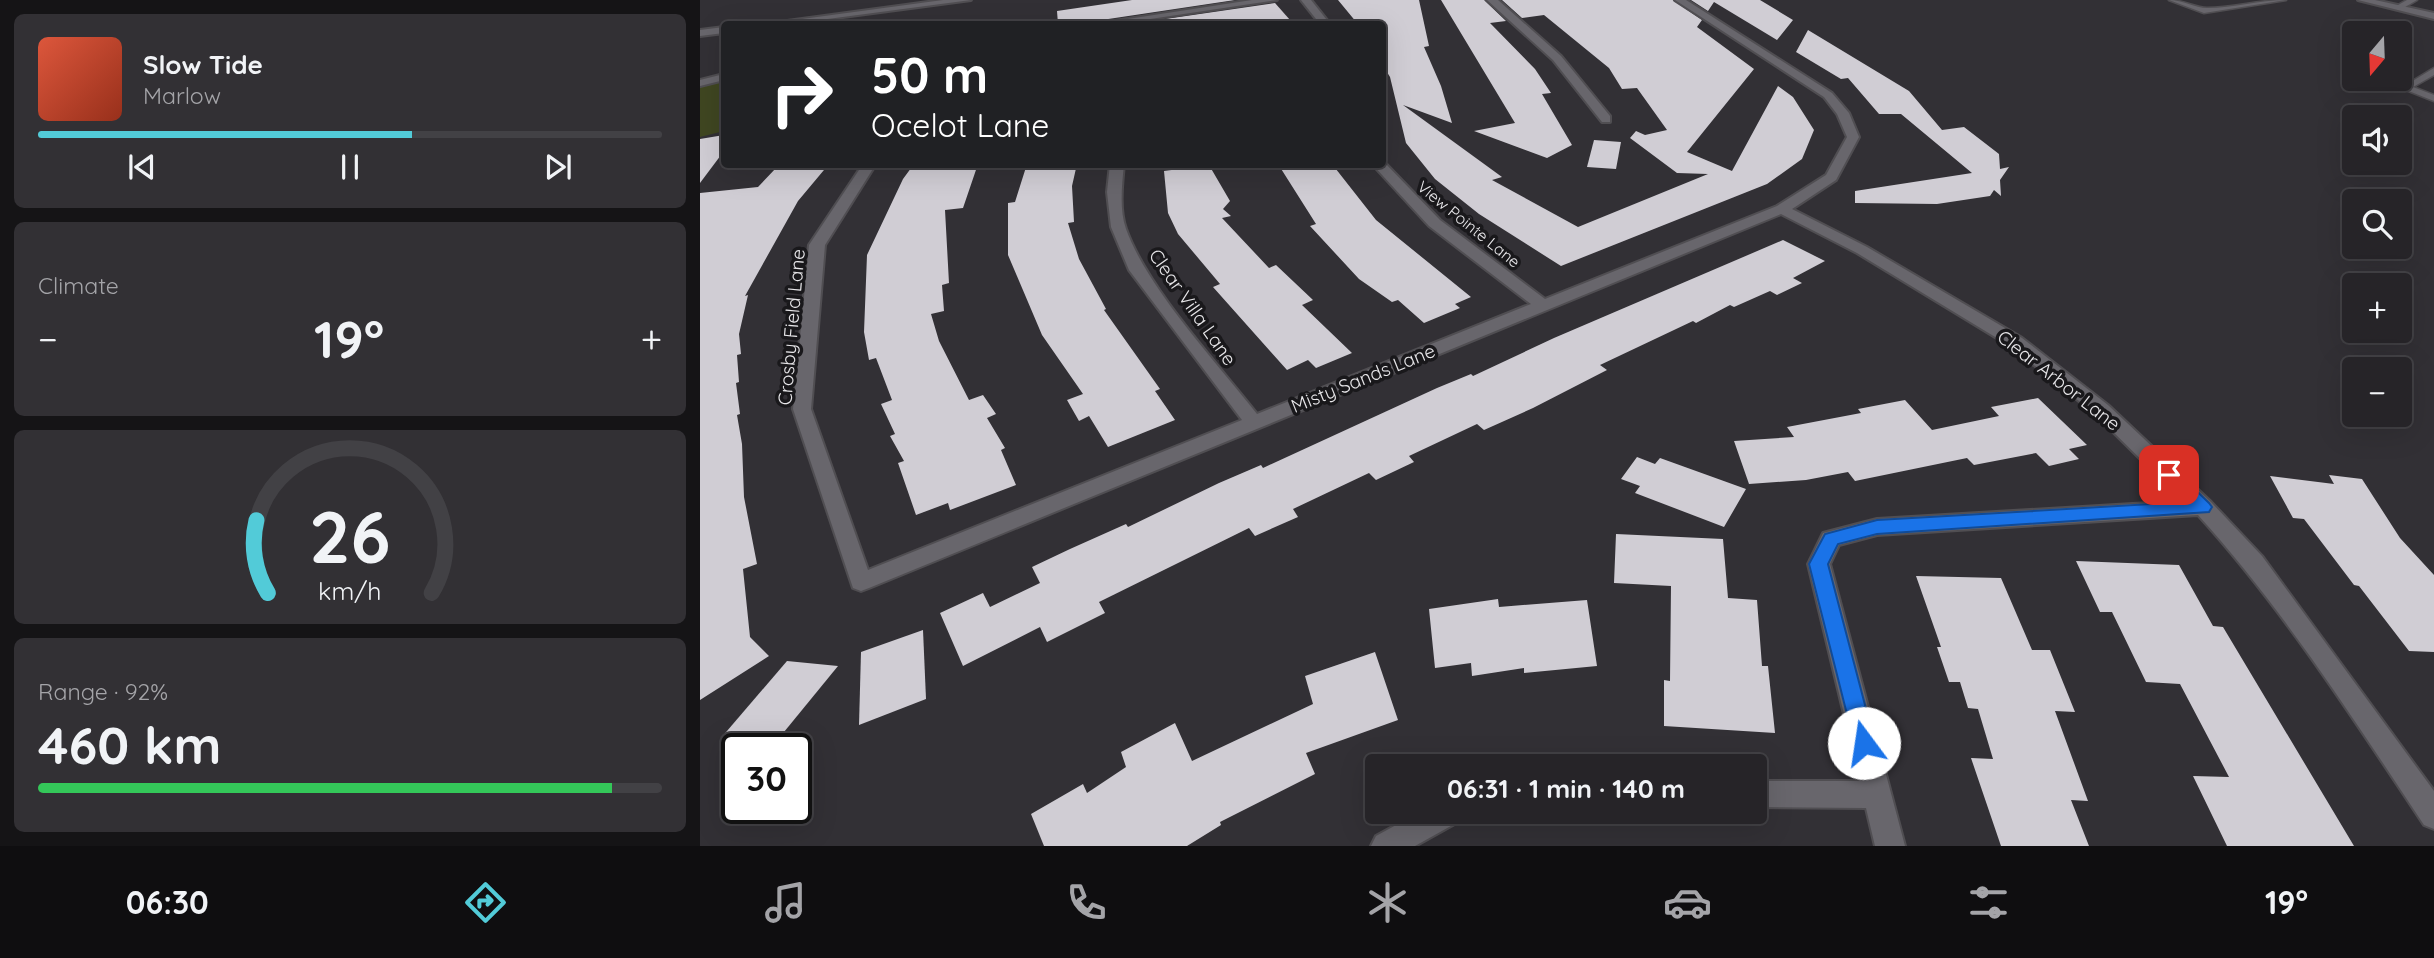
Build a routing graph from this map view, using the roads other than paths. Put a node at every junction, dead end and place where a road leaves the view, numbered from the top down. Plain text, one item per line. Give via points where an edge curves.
1 (966, 0) edge
2 (1272, 0) edge
3 (1306, 0) edge
4 (1492, 0) edge
5 (1680, 0) edge
6 (2173, 0) edge
7 (2281, 0) edge
8 (2363, 0) edge
9 (2413, 0) edge
10 (2397, 8) junction
11 (2434, 16) edge
12 (832, 21) edge
13 (1122, 21) edge
14 (1323, 21) edge
15 (721, 30) edge
16 (700, 33) edge
17 (2434, 71) edge
18 (721, 78) edge
19 (700, 83) edge
20 (2434, 98) edge
21 (1606, 119) dead end
22 (867, 168) edge
23 (1117, 168) edge
24 (1381, 168) edge
25 (1782, 209) junction
26 (1543, 305) junction
27 (1254, 423) junction
28 (2203, 507) junction
29 (861, 582) joint
30 (1767, 794) edge
31 (1877, 795) junction
32 (2434, 815) edge
33 (1426, 824) edge
34 (1386, 846) edge
35 (1890, 846) edge

1 - 12 street
2 - 13 street
3 - 14 street
4 - 21 street via 1557,58
5 - 25 street, Misty Sands Lane via 1828,96 1843,113 1853,136 1831,177
6 - 7 lane via 2204,11
8 - 10 street
9 - 10 lane
10 - 11 street
15 - 16 street
17 - 20 lane via 2406,88
18 - 19 street
22 - 29 street, Crosby Field Lane via 817,245 802,409
23 - 27 street, Clear Villa Lane via 1118,227 1137,270
24 - 26 street, View Pointe Lane via 1394,186 1465,247
25 - 26 street, Misty Sands Lane
25 - 28 street, Clear Arbor Lane via 1862,250 2016,342 2101,409
26 - 27 street, Misty Sands Lane
27 - 29 street, Misty Sands Lane
28 - 31 street via 1877,527 1831,539 1819,564
28 - 32 street, Clear Arbor Lane via 2254,562
30 - 31 street
31 - 35 street
33 - 34 street

